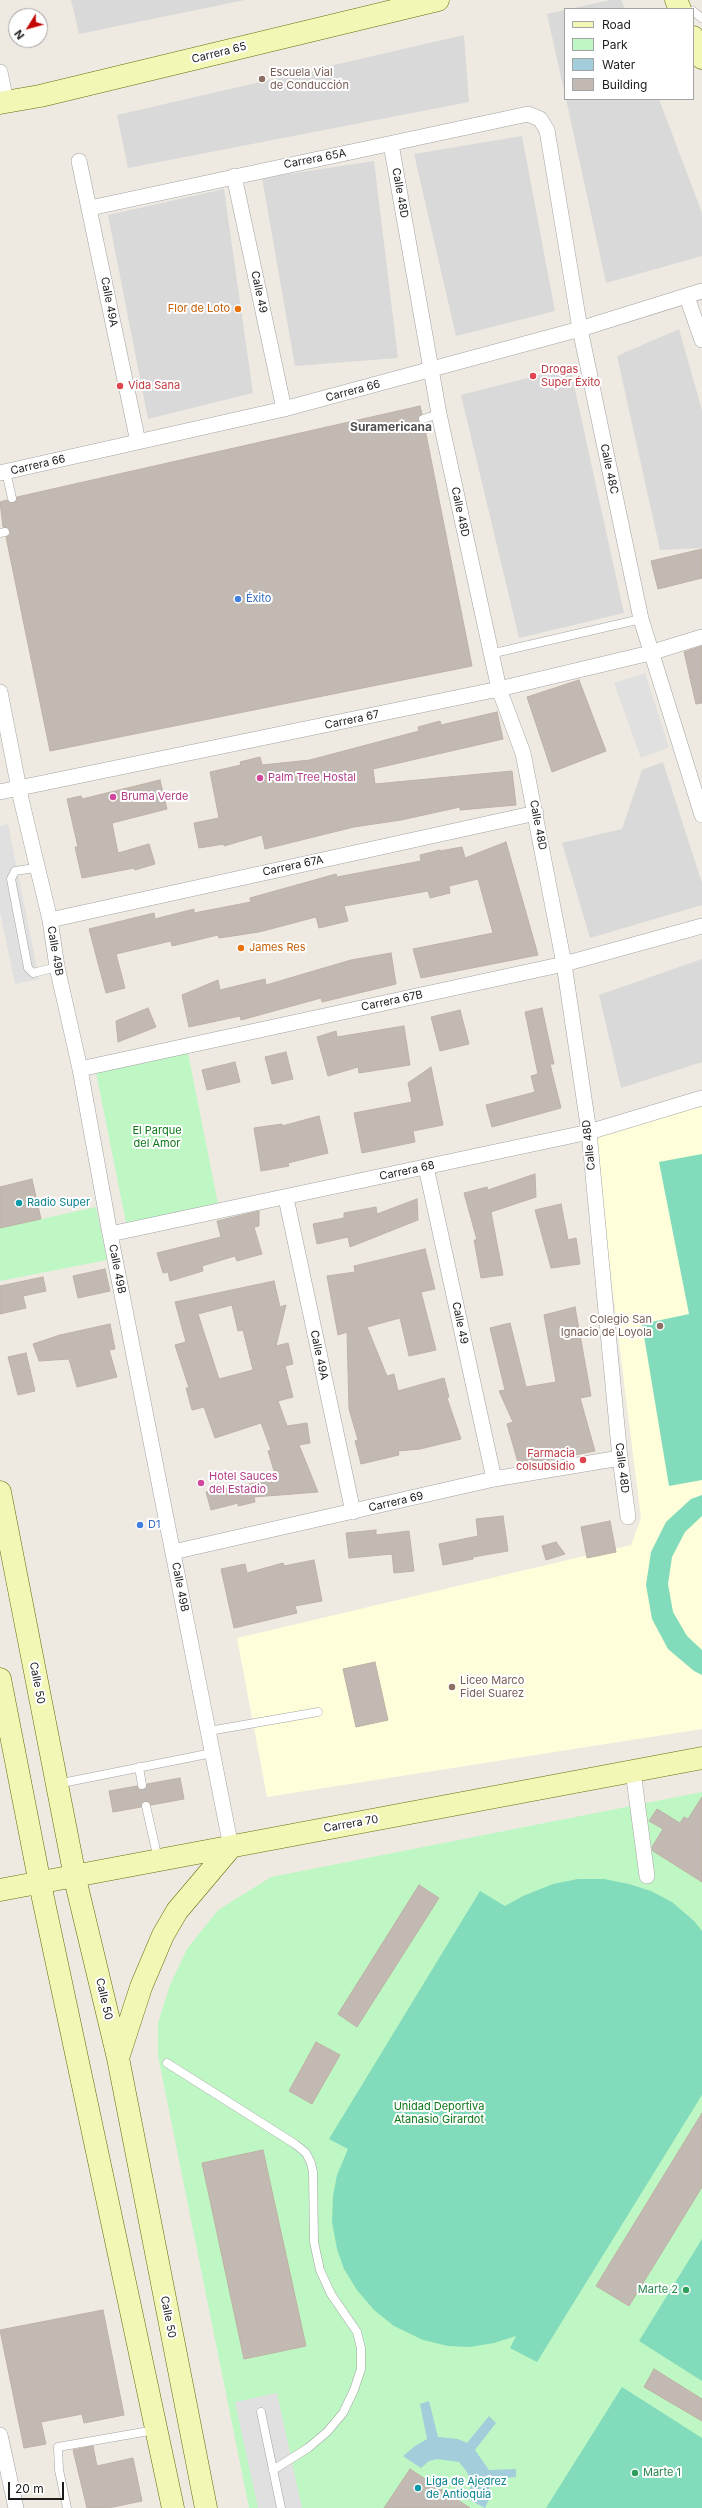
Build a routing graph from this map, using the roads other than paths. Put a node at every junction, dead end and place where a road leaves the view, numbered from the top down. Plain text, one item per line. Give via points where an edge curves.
1 (438, 0) edge
2 (680, 0) edge
3 (690, 8) edge
4 (694, 12) edge
5 (702, 18) edge
6 (694, 39) edge
7 (702, 58) edge
8 (0, 72) edge
9 (3, 103) edge
10 (540, 119) joint
11 (391, 144) junction
12 (80, 161) dead end
13 (234, 176) junction
14 (90, 208) junction
15 (702, 291) edge
16 (687, 296) junction
17 (580, 329) junction
18 (702, 340) edge
19 (433, 370) junction
20 (284, 409) junction
21 (439, 414) junction
22 (423, 419) dead end
23 (138, 442) junction
24 (3, 473) edge
25 (12, 498) dead end
26 (641, 619) junction
27 (702, 637) edge
28 (650, 653) junction
29 (490, 654) junction
30 (498, 689) junction
31 (0, 692) edge
32 (20, 789) junction
33 (0, 792) edge
34 (536, 813) junction
35 (702, 814) edge
36 (36, 868) junction
37 (50, 920) junction
38 (702, 926) edge
39 (564, 964) junction
40 (57, 967) junction
41 (80, 1069) junction
42 (702, 1098) edge
43 (589, 1132) junction
44 (426, 1167) junction
45 (286, 1198) junction
46 (110, 1234) junction
47 (620, 1458) junction
48 (494, 1479) junction
49 (0, 1492) edge
50 (353, 1512) junction
51 (628, 1517) dead end
52 (173, 1552) junction
53 (0, 1679) edge
54 (318, 1712) dead end
55 (209, 1731) junction
56 (212, 1753) junction
57 (702, 1758) edge
58 (138, 1767) junction
59 (633, 1771) junction
60 (56, 1784) junction
61 (142, 1785) dead end
62 (146, 1806) dead end
63 (231, 1847) junction
64 (158, 1860) junction
65 (76, 1876) junction
66 (647, 1876) dead end
67 (40, 1884) junction
68 (0, 1890) edge
69 (118, 2058) junction
70 (167, 2063) dead end
71 (261, 2412) dead end
72 (157, 2429) junction
73 (0, 2435) edge
74 (273, 2470) junction
75 (16, 2508) edge
76 (67, 2508) edge
77 (174, 2508) edge
78 (206, 2508) edge
79 (281, 2508) edge

1 - 9 main road, Carrera 65
2 - 3 lane
4 - 5 lane
6 - 7 main road
8 - 9 street
10 - 11 street, Carrera 65A via 528,114
10 - 17 street, Calle 48C via 547,130
11 - 13 street, Carrera 65A
11 - 19 street, Calle 48D
12 - 14 street, Calle 49A
13 - 14 street, Carrera 65A
13 - 20 street, Calle 49
14 - 23 street, Calle 49A
15 - 16 street, Carrera 66
16 - 17 street, Carrera 66
16 - 18 street
17 - 19 street, Carrera 66
17 - 26 street, Calle 48C
19 - 20 street, Carrera 66
19 - 21 street, Calle 48D
20 - 23 street, Carrera 66
21 - 22 lane
21 - 29 street, Calle 48D
23 - 24 street, Carrera 66
24 - 25 lane
26 - 28 street, Calle 48C
26 - 29 lane
27 - 28 street, Carrera 67
28 - 30 street, Carrera 67
28 - 35 street, Calle 48C
29 - 30 street, Calle 48D
30 - 32 street, Carrera 67
30 - 34 street, Calle 48D via 523,753
31 - 32 street, Calle 49B
32 - 33 street, Carrera 67
32 - 36 street, Calle 49B
34 - 37 street, Carrera 67A
34 - 39 street, Calle 48D
36 - 37 street, Calle 49B
36 - 40 lane via 15,871 11,879 28,968 33,973
37 - 40 street, Calle 49B
38 - 39 street, Carrera 67B
39 - 41 street, Carrera 67B
39 - 43 street, Calle 48D
40 - 41 street, Calle 49B
41 - 46 street, Calle 49B
42 - 43 street, Carrera 68
43 - 44 street, Carrera 68
43 - 47 street, Calle 48D
44 - 45 street, Carrera 68
44 - 48 street, Calle 49
45 - 46 street, Carrera 68
45 - 50 street, Calle 49A
46 - 52 street, Calle 49B
47 - 48 street, Carrera 69
47 - 51 street, Calle 48D
48 - 50 street, Carrera 69
49 - 60 main road, Calle 50
50 - 52 street, Carrera 69
52 - 55 street, Calle 49B
53 - 67 main road
54 - 55 lane
55 - 56 street, Calle 49B
56 - 58 lane
56 - 63 street, Calle 49B
57 - 59 main road, Carrera 70
58 - 60 lane
58 - 61 lane
59 - 63 main road, Carrera 70
59 - 66 street
60 - 65 main road, Calle 50
62 - 64 lane
63 - 64 main road, Carrera 70
63 - 69 main road via 177,1911 163,1935 141,1986
64 - 65 main road, Carrera 70
65 - 67 main road, Carrera 70
65 - 69 main road, Calle 50
67 - 68 main road, Carrera 70
67 - 72 main road
69 - 78 main road, Calle 50
70 - 74 lane via 306,2153 311,2163 314,2242 320,2270 331,2294 357,2332 361,2348 361,2369 343,2413 327,2432 308,2448
71 - 74 lane
72 - 76 lane via 58,2447 59,2470
72 - 77 main road
73 - 75 street
74 - 79 lane

